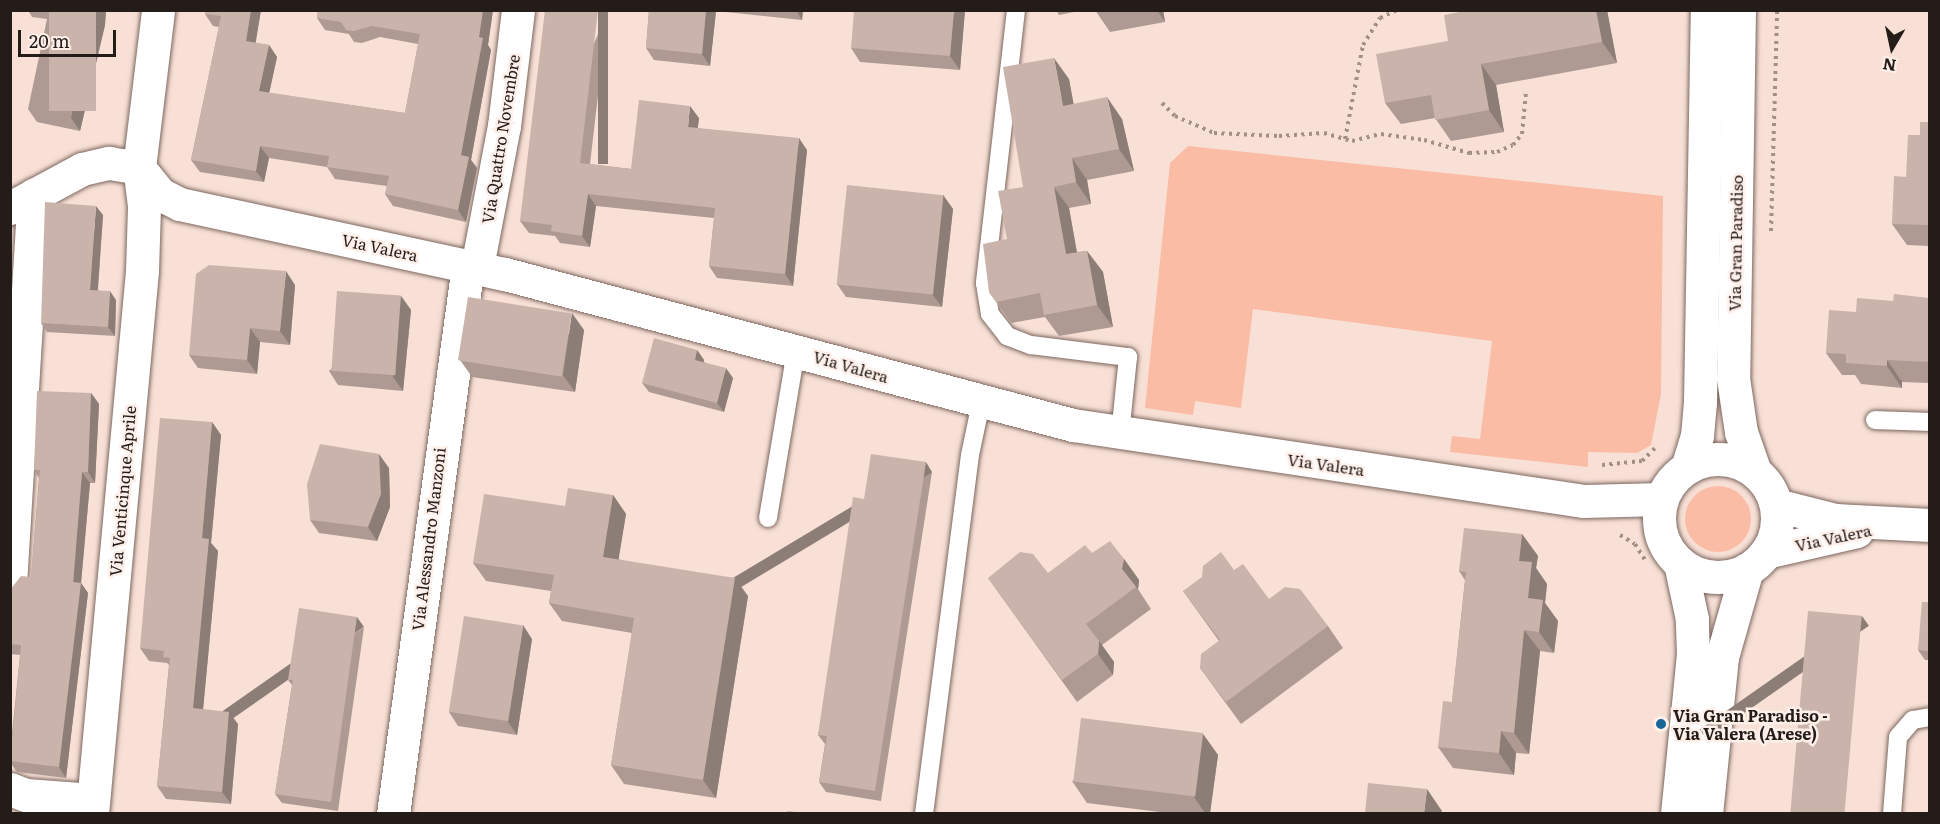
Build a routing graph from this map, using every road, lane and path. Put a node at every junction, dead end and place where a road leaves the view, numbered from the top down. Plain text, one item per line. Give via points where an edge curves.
1 (158, 10) edge
2 (518, 10) edge
3 (1016, 10) edge
4 (1396, 10) edge
5 (1707, 10) edge
6 (1739, 10) edge
7 (1778, 10) edge
8 (1526, 92) edge
9 (1162, 103) dead end
10 (1345, 139) junction
11 (139, 168) junction
12 (19, 201) edge
13 (1771, 236) dead end
14 (472, 266) junction
15 (796, 351) junction
16 (981, 402) junction
17 (1875, 420) dead end
18 (1929, 422) edge
19 (1120, 434) junction
20 (1660, 438) dead end
21 (1596, 468) dead end
22 (1687, 468) junction
23 (1755, 472) junction
24 (1776, 505) junction
25 (1661, 514) junction
26 (768, 518) dead end
27 (1915, 524) edge
28 (1617, 534) dead end
29 (1756, 560) junction
30 (1666, 566) junction
31 (10, 584) edge
32 (1929, 717) edge
33 (10, 789) edge
34 (92, 807) edge
35 (393, 813) edge
36 (924, 813) edge
37 (1677, 813) edge
38 (1706, 813) edge
39 (1892, 813) edge

1 - 11 street, Via Venticinque Aprile
2 - 14 street, Via Quattro Novembre via 504,126
3 - 19 lane via 986,283 990,314 1007,336 1031,345 1128,357
4 - 10 path via 1380,18 1363,45
5 - 22 street, Via Gran Paradiso via 1700,402 1697,436
6 - 23 street, Via Gran Paradiso via 1733,378 1741,432
7 - 13 path
8 - 10 path via 1522,134 1512,145 1497,152 1469,153 1424,140 1381,134
9 - 10 path via 1175,116 1214,133 1324,133
11 - 12 street via 109,163 82,169
11 - 14 street, Via Valera via 160,194 180,204
11 - 34 street, Via Venticinque Aprile via 144,206 142,271
12 - 31 street
14 - 15 street, Via Valera
14 - 35 street, Via Alessandro Manzoni via 456,326
15 - 16 street, Via Valera
15 - 26 lane
16 - 19 street, Via Valera
16 - 36 lane
17 - 18 lane
19 - 25 street, Via Valera
20 - 21 path via 1654,452 1642,461
22 - 23 street via 1721,459
22 - 25 street via 1669,484
23 - 24 street
24 - 27 street, Via Valera via 1835,520
24 - 29 street via 1778,521
25 - 30 street
27 - 29 street, Via Valera
28 - 30 path
29 - 30 street via 1720,577
29 - 38 street via 1722,657
30 - 37 street via 1690,602 1693,654
32 - 39 lane via 1913,720 1898,737
33 - 34 street

